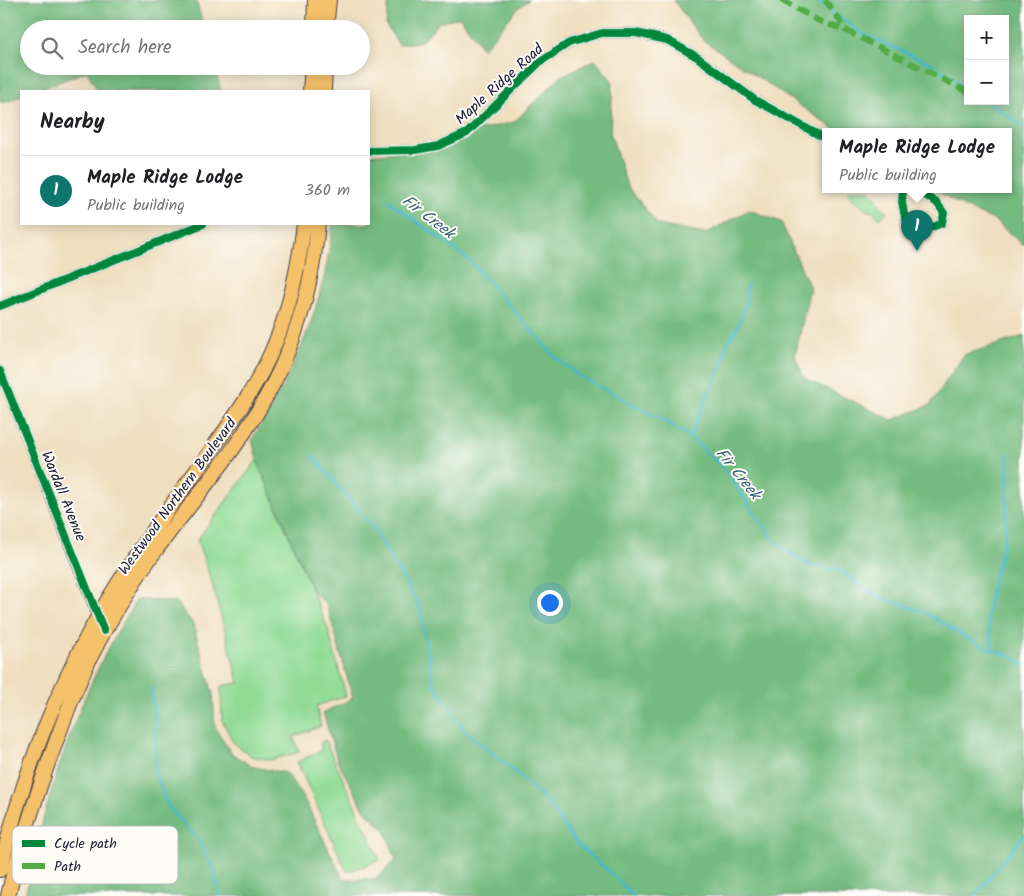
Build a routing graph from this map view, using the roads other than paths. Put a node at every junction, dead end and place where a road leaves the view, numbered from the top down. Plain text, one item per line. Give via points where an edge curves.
1 (315, 0) edge
2 (329, 0) edge
3 (314, 20) edge
4 (327, 20) edge
5 (311, 75) edge
6 (325, 75) edge
7 (310, 90) edge
8 (324, 90) edge
9 (822, 138) edge
10 (370, 151) edge
11 (903, 193) edge
12 (921, 193) edge
13 (201, 225) edge
14 (304, 225) edge
15 (318, 225) edge
16 (0, 306) edge
17 (0, 371) edge
18 (98, 617) junction
19 (104, 631) junction
20 (23, 826) edge
21 (12, 848) edge
22 (4, 864) edge
23 (8, 896) edge

1 - 3 main road
2 - 4 main road
5 - 7 main road
6 - 8 main road
9 - 10 street, Maple Ridge Road via 755,100 697,57 667,40 636,33 602,33 569,42 540,62 467,133 438,146
11 - 12 street via 905,218 917,228 930,229 942,223 944,213
13 - 16 street
14 - 18 main road, Westwood Northern Boulevard via 300,258 289,301 277,341 258,378 237,415 148,537
15 - 19 main road, Westwood Northern Boulevard via 312,274 299,321 259,410 154,553
17 - 18 street, Wardall Avenue
18 - 19 street, Wardall Avenue
18 - 22 main road, Westwood Northern Boulevard via 51,714 9,831
19 - 20 main road, Westwood Northern Boulevard via 64,715
21 - 22 main road, Westwood Northern Boulevard
22 - 23 main road, Westwood Northern Boulevard

